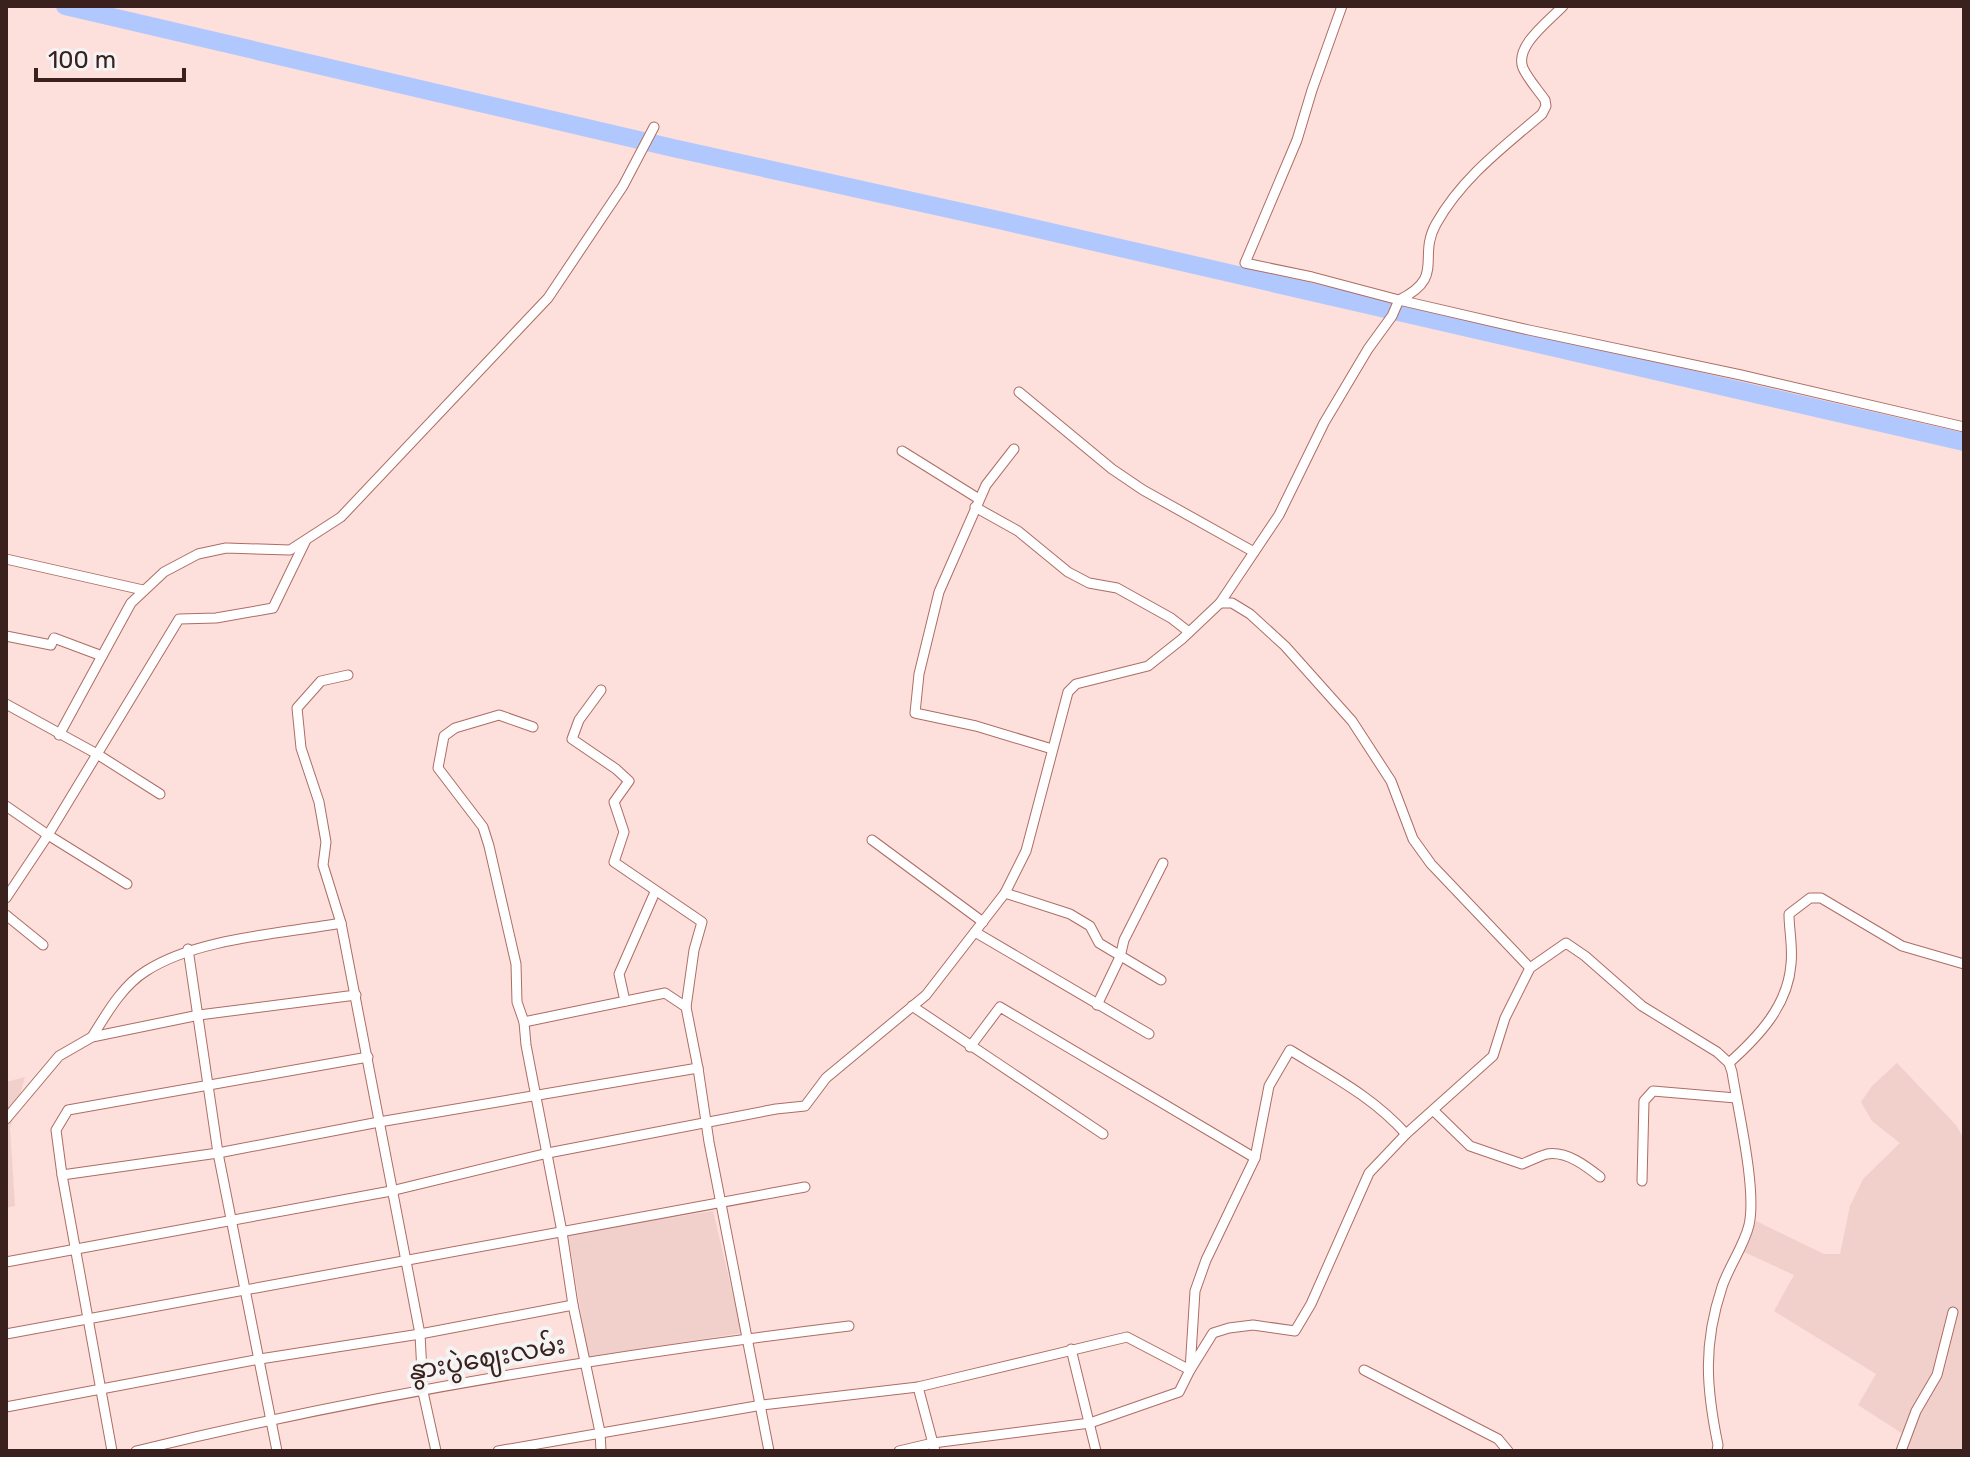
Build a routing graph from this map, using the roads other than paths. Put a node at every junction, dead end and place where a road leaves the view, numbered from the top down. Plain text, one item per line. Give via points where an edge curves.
1 (1342, 6) edge
2 (1563, 6) edge
3 (654, 127) dead end
4 (1399, 300) junction
5 (1019, 392) dead end
6 (1964, 427) edge
7 (1014, 449) dead end
8 (902, 451) dead end
9 (977, 503) junction
10 (305, 542) junction
11 (1254, 552) junction
12 (6, 559) edge
13 (143, 590) junction
14 (1220, 603) junction
15 (1189, 632) junction
16 (6, 636) edge
17 (102, 656) junction
18 (348, 675) dead end
19 (601, 690) dead end
20 (6, 704) edge
21 (533, 727) dead end
22 (59, 735) junction
23 (1052, 749) junction
24 (97, 754) junction
25 (160, 794) dead end
26 (6, 806) edge
27 (48, 835) junction
28 (872, 840) dead end
29 (1163, 863) dead end
30 (127, 884) dead end
31 (655, 892) junction
32 (1005, 893) junction
33 (6, 898) edge
34 (6, 915) edge
35 (983, 922) junction
36 (341, 923) junction
37 (975, 932) junction
38 (43, 945) dead end
39 (188, 949) junction
40 (1120, 957) junction
41 (1964, 964) edge
42 (1530, 968) junction
43 (1161, 980) dead end
44 (356, 995) junction
45 (625, 1001) junction
46 (1097, 1005) junction
47 (912, 1006) junction
48 (686, 1007) junction
49 (199, 1015) junction
50 (524, 1022) junction
51 (1149, 1034) dead end
52 (92, 1037) junction
53 (970, 1047) junction
54 (368, 1057) junction
55 (1729, 1063) junction
56 (698, 1068) junction
57 (207, 1083) junction
58 (535, 1096) junction
59 (1736, 1098) junction
60 (1434, 1111) junction
61 (6, 1119) edge
62 (379, 1122) junction
63 (707, 1122) junction
64 (1103, 1134) dead end
65 (1406, 1134) junction
66 (218, 1153) junction
67 (548, 1153) junction
68 (1255, 1158) junction
69 (62, 1175) junction
70 (1600, 1177) dead end
71 (1642, 1181) dead end
72 (805, 1187) dead end
73 (391, 1191) junction
74 (721, 1202) junction
75 (231, 1220) junction
76 (562, 1232) junction
77 (75, 1250) junction
78 (406, 1261) junction
79 (6, 1262) edge
80 (246, 1288) junction
81 (573, 1305) junction
82 (1953, 1312) dead end
83 (87, 1319) junction
84 (849, 1326) dead end
85 (6, 1334) edge
86 (420, 1334) junction
87 (748, 1338) junction
88 (1071, 1349) junction
89 (260, 1359) junction
90 (585, 1363) junction
91 (1190, 1370) junction
92 (1364, 1370) dead end
93 (918, 1387) junction
94 (99, 1392) junction
95 (423, 1392) junction
96 (762, 1405) junction
97 (6, 1407) edge
98 (271, 1418) junction
99 (1090, 1423) junction
100 (600, 1432) junction
101 (934, 1447) edge
102 (112, 1451) edge
103 (136, 1451) edge
104 (277, 1451) edge
105 (436, 1451) edge
106 (498, 1451) edge
107 (601, 1451) edge
108 (769, 1451) edge
109 (899, 1451) edge
110 (1096, 1451) edge
111 (1508, 1451) edge
112 (1717, 1451) edge
113 (1901, 1451) edge

1 - 4 street via 1297,140 1245,263
2 - 4 street via 1524,48 1522,58 1545,100 1542,114 1460,186 1433,228 1429,272 1418,290
3 - 10 street via 589,241 548,298 341,517
4 - 6 street
4 - 11 street
5 - 11 street via 1112,469
7 - 9 street
8 - 9 street
9 - 15 street via 1068,572 1117,588
9 - 23 street via 939,592 915,713
10 - 13 street via 290,550 226,548 198,554
10 - 24 street via 273,608 179,619
11 - 14 street
12 - 13 street
13 - 17 street
14 - 15 street
14 - 42 street via 1232,603 1250,614 1352,721 1391,781 1413,839 1431,864
15 - 23 street via 1148,666 1076,684 1065,700
16 - 17 street via 51,645 54,638
17 - 22 street
18 - 36 street via 321,681 297,708 301,748 326,842 323,865
19 - 31 street via 572,739 629,781 614,802 624,832 614,862
20 - 22 street
21 - 50 street via 499,715 455,728 444,736 438,768 483,827 516,964 517,1002
22 - 24 street
23 - 32 street via 1026,851
24 - 25 street
24 - 27 street
26 - 27 street
27 - 30 street
27 - 33 street
28 - 35 street
29 - 40 street
31 - 45 street via 619,974
31 - 48 street via 702,922
32 - 35 street
32 - 40 street via 1070,914
34 - 38 street
35 - 37 street
36 - 39 street
36 - 44 street
37 - 46 street
37 - 47 street
39 - 49 street
39 - 52 street via 144,972 115,1000
40 - 43 street
40 - 46 street
41 - 55 street via 1902,946 1821,898 1810,898 1789,914 1792,966 1782,998 1769,1023
42 - 55 street via 1566,943 1642,1006
42 - 60 street via 1493,1056
44 - 49 street
44 - 54 street
45 - 48 street via 665,993
45 - 50 street
46 - 51 street
47 - 53 street
47 - 63 street via 826,1078 805,1106
48 - 56 street
49 - 52 street
49 - 57 street
50 - 58 street
52 - 61 street via 59,1056
53 - 64 street
53 - 68 street via 1000,1007
54 - 57 street
54 - 62 street
55 - 59 street
56 - 58 street
56 - 63 street
57 - 66 street
57 - 69 street via 68,1110 56,1130
58 - 62 street
58 - 67 street
59 - 71 street via 1648,1094
59 - 112 street via 1751,1199 1749,1226 1722,1288 1706,1362
60 - 65 street
60 - 70 street via 1470,1146 1522,1164 1559,1155
62 - 66 street
62 - 73 street
63 - 67 street
63 - 74 street
65 - 68 street via 1359,1091 1290,1050 1269,1086
65 - 91 street via 1369,1173 1295,1331 1253,1325 1213,1333
66 - 69 street
66 - 75 street
67 - 73 street
67 - 76 street
68 - 91 street via 1195,1291
69 - 77 street
72 - 74 street
73 - 75 street
73 - 78 street
74 - 76 street
74 - 87 street
75 - 77 street
75 - 80 street
76 - 78 street
76 - 81 street
77 - 79 street
77 - 83 street
78 - 80 street
78 - 86 street
80 - 83 street
80 - 89 street
81 - 86 street
81 - 90 street
82 - 113 street via 1937,1375
83 - 85 street
83 - 94 street
84 - 87 street, နွားပွဲဈေးလမ်း
86 - 89 street
86 - 95 street
87 - 90 street, နွားပွဲဈေးလမ်း
87 - 96 street
88 - 91 street via 1127,1337
88 - 93 street
88 - 99 street
89 - 94 street
89 - 98 street
90 - 95 street, နွားပွဲဈေးလမ်း
90 - 100 street
91 - 99 street via 1179,1392
92 - 111 street via 1498,1439
93 - 96 street
93 - 101 street
94 - 97 street
94 - 102 street
95 - 98 street, နွားပွဲဈေးလမ်း
95 - 105 street
96 - 100 street
96 - 108 street
98 - 103 street, နွားပွဲဈေးလမ်း
98 - 104 street
99 - 101 street
99 - 110 street
100 - 106 street
100 - 107 street
101 - 109 street

